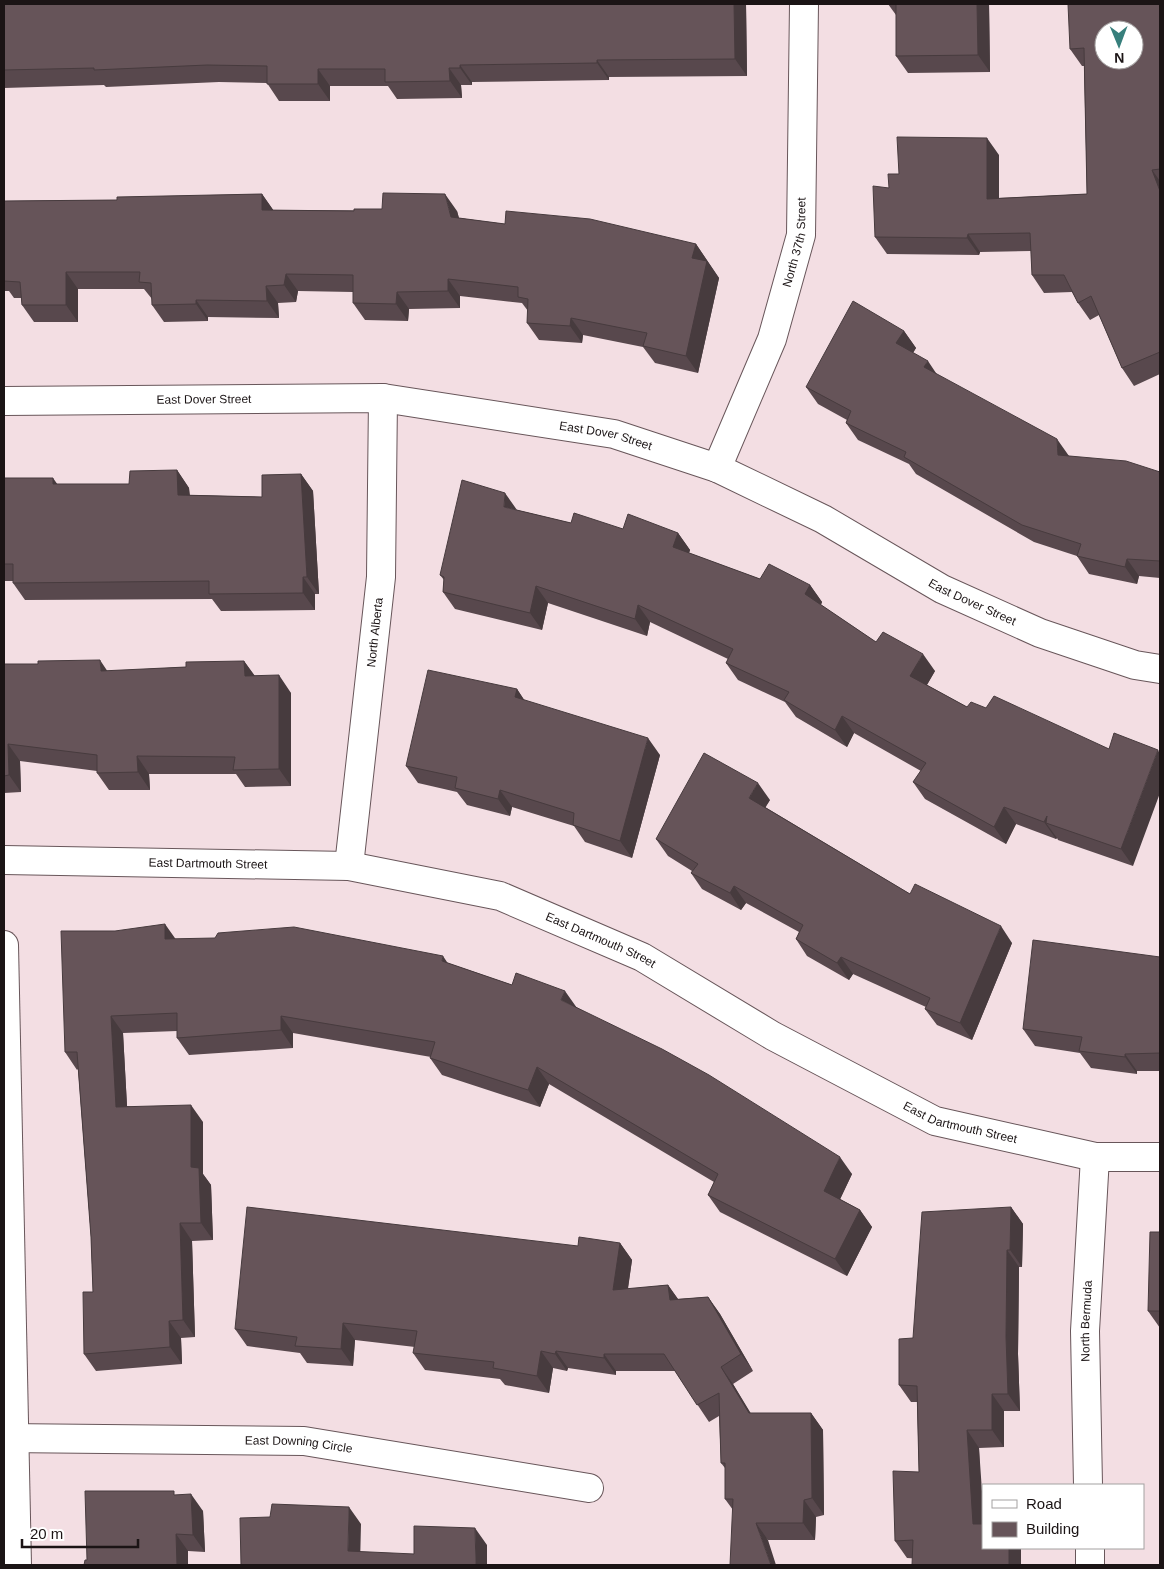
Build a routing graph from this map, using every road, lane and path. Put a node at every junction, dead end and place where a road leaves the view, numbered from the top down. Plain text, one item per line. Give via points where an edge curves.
1 (804, 4) edge
2 (384, 398) junction
3 (4, 401) edge
4 (717, 468) junction
5 (1160, 669) edge
6 (4, 860) edge
7 (349, 866) junction
8 (4, 945) edge
9 (1095, 1157) junction
10 (1160, 1157) edge
11 (9, 1438) edge
12 (1088, 1484) edge
13 (589, 1488) dead end
14 (1090, 1549) edge
15 (17, 1565) edge
16 (1090, 1565) edge

1 - 4 street, North 37th Street via 801,234 772,339
2 - 3 street, East Dover Street
2 - 4 street, East Dover Street via 614,434
2 - 7 street, North Alberta via 381,577
4 - 5 street, East Dover Street via 823,519 942,589 1040,633 1135,666
6 - 7 street, East Dartmouth Street
7 - 9 street, East Dartmouth Street via 500,896 642,957 773,1036 935,1121
8 - 11 street
9 - 10 street, East Dartmouth Street
9 - 12 street, North Bermuda via 1086,1331
11 - 13 street, East Downing Circle via 304,1441
11 - 15 street
14 - 16 street

